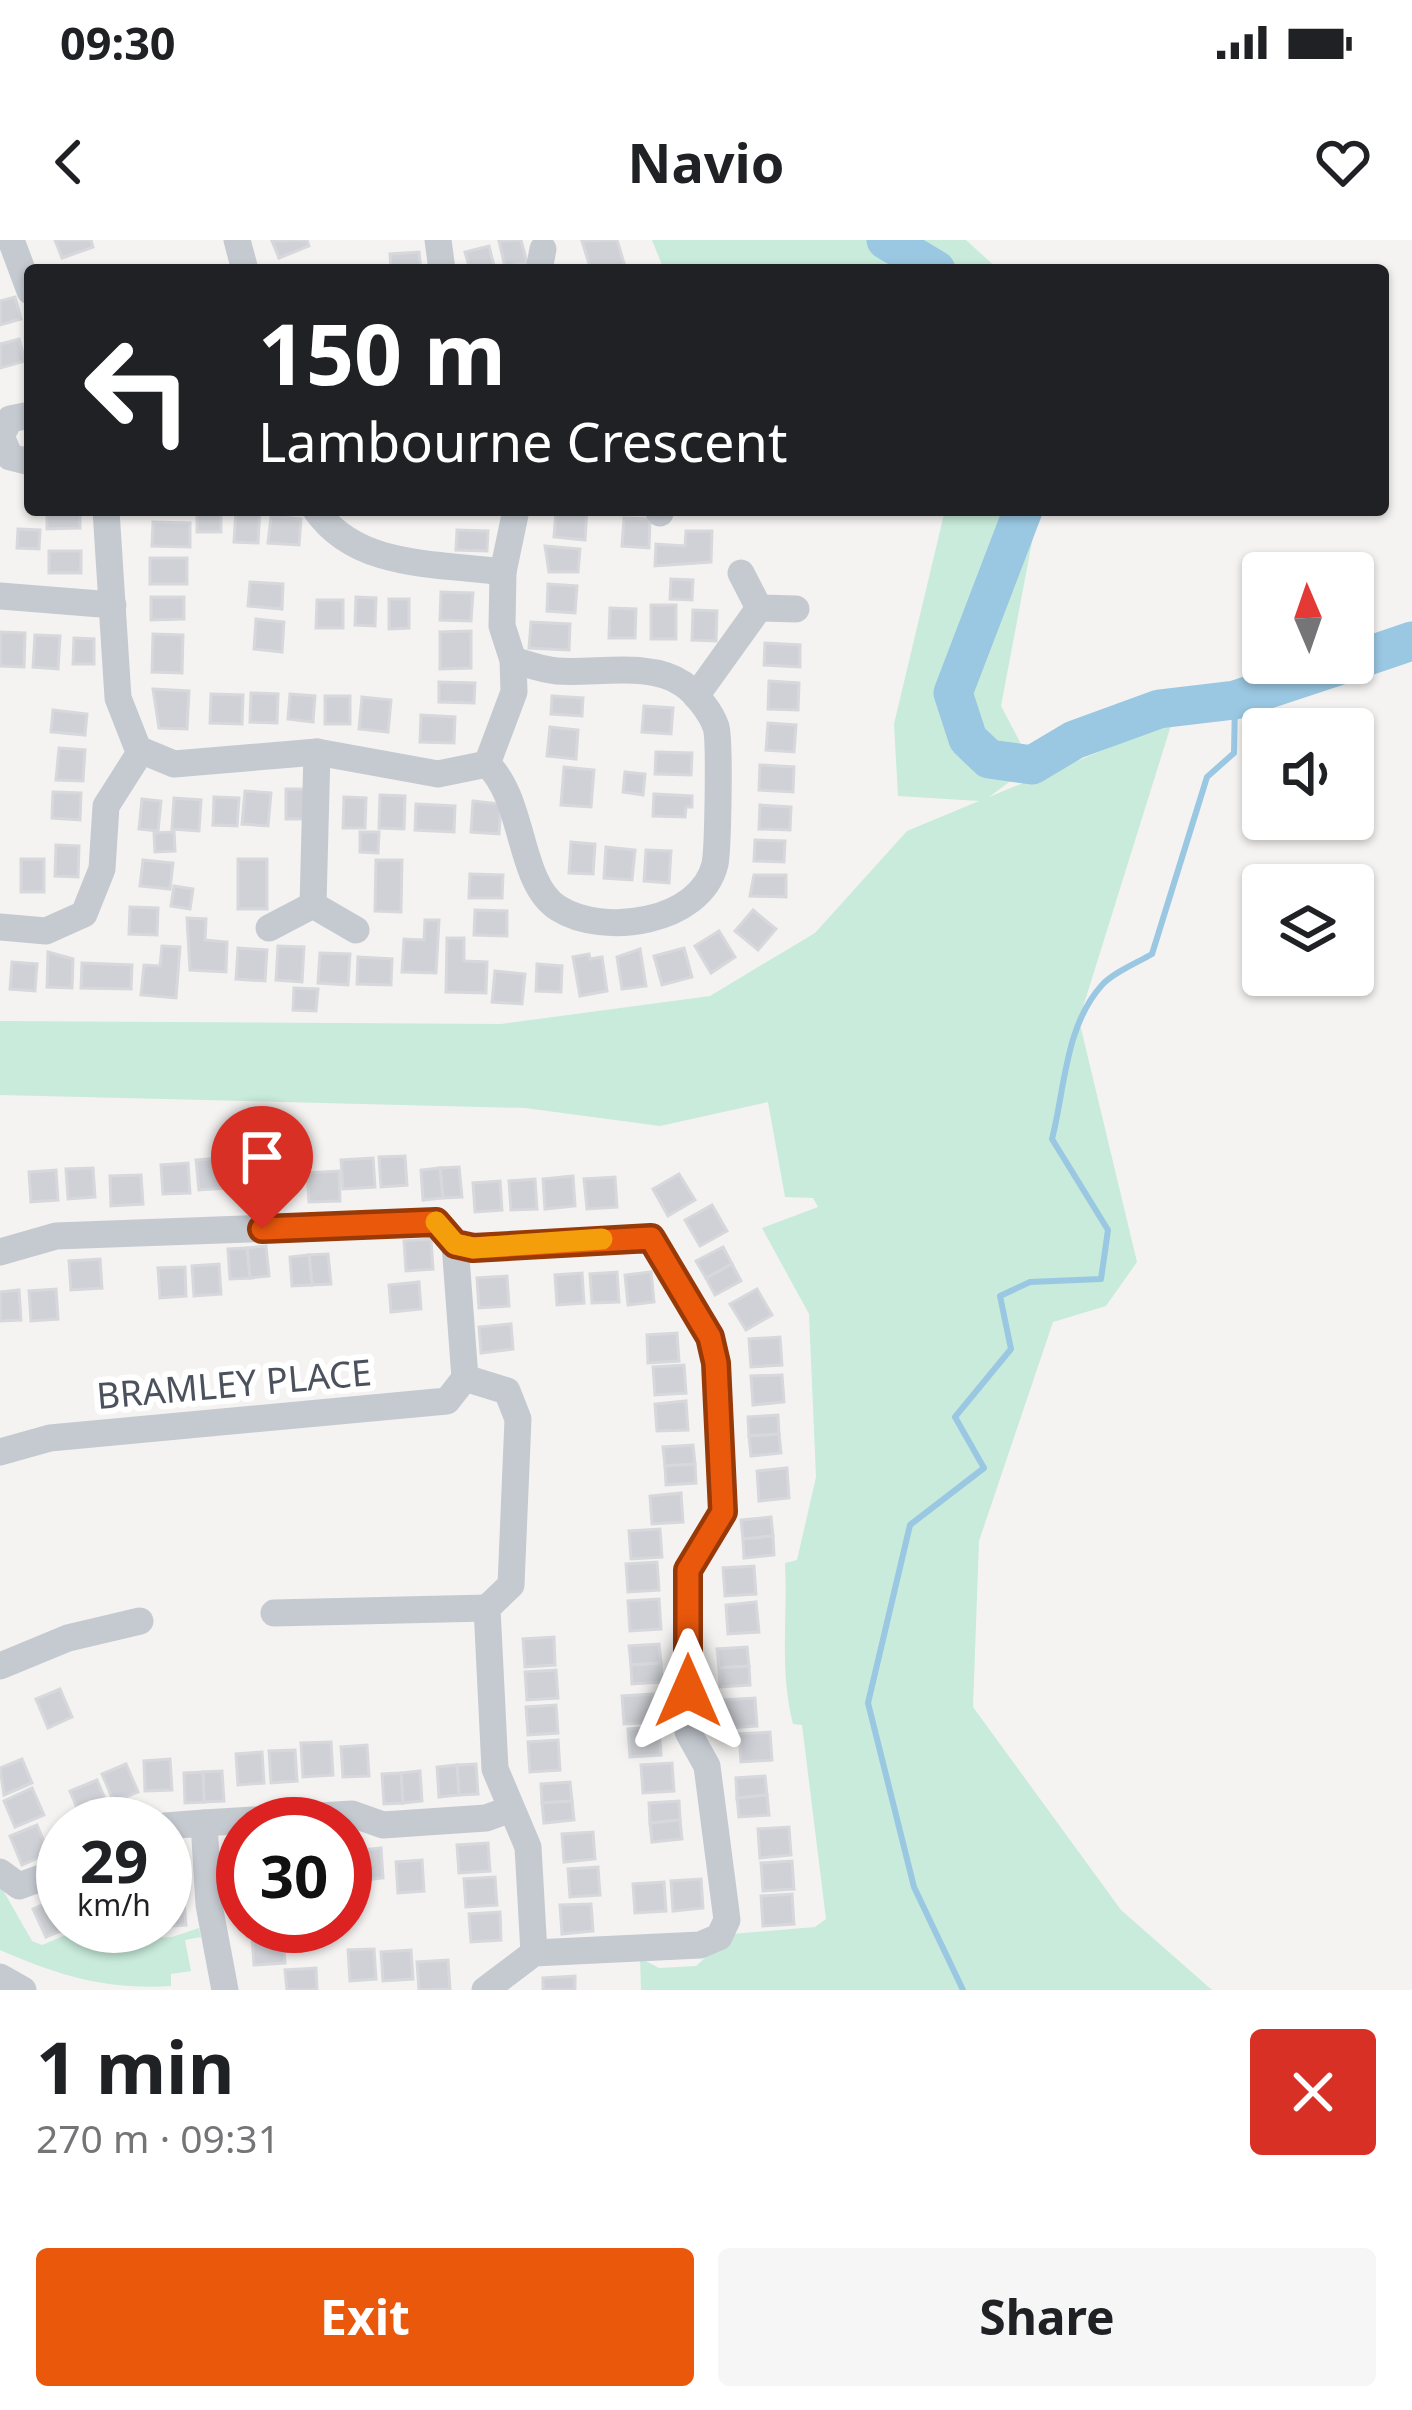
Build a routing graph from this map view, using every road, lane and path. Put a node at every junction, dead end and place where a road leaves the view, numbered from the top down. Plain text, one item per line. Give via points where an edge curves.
1 (24, 411) edge
2 (1, 445) edge
3 (102, 516) edge
4 (320, 516) edge
5 (515, 516) edge
6 (503, 572) junction
7 (741, 573) dead end
8 (0, 596) edge
9 (113, 605) junction
10 (759, 608) junction
11 (796, 609) dead end
12 (513, 660) junction
13 (696, 696) junction
14 (141, 751) junction
15 (317, 752) junction
16 (487, 764) junction
17 (313, 905) junction
18 (0, 927) edge
19 (269, 928) dead end
20 (356, 930) dead end
21 (455, 1244) junction
22 (0, 1252) edge
23 (465, 1378) junction
24 (0, 1452) edge
25 (487, 1608) junction
26 (274, 1612) dead end
27 (140, 1621) dead end
28 (0, 1666) edge
29 (511, 1809) junction
30 (204, 1823) junction
31 (192, 1824) edge
32 (0, 1872) edge
33 (36, 1880) edge
34 (534, 1953) junction
35 (0, 1977) edge
36 (22, 1990) edge
37 (226, 1990) edge
38 (484, 1990) edge

1 - 2 street via 4,425
3 - 9 street
4 - 6 street via 334,536 371,554
5 - 6 street
6 - 12 street via 502,626
7 - 10 street
8 - 9 street
9 - 14 street via 121,718
10 - 11 street
10 - 13 street
12 - 13 street via 553,671 663,674
12 - 16 street via 514,692
13 - 16 street via 717,728 715,865 701,889 669,913 614,922 557,908 542,892 503,779
14 - 15 street via 174,764
14 - 18 street via 106,806 102,869 84,914 46,931
15 - 16 street via 438,774
15 - 17 street
17 - 19 street
17 - 20 street
21 - 22 street via 436,1222 56,1235
21 - 23 street
21 - 34 street via 651,1238 710,1337 716,1363 723,1512 688,1570 688,1732 707,1766 724,1870 724,1930 700,1945
23 - 24 street, BRAMLEY PLACE via 447,1401 50,1438
23 - 25 street via 507,1391 518,1419 512,1585
25 - 26 street
25 - 29 street via 495,1769
27 - 28 street
29 - 30 street via 383,1825 352,1814
29 - 34 street via 528,1847
30 - 31 street
30 - 37 street
32 - 33 street via 19,1886
34 - 38 street
35 - 36 street

